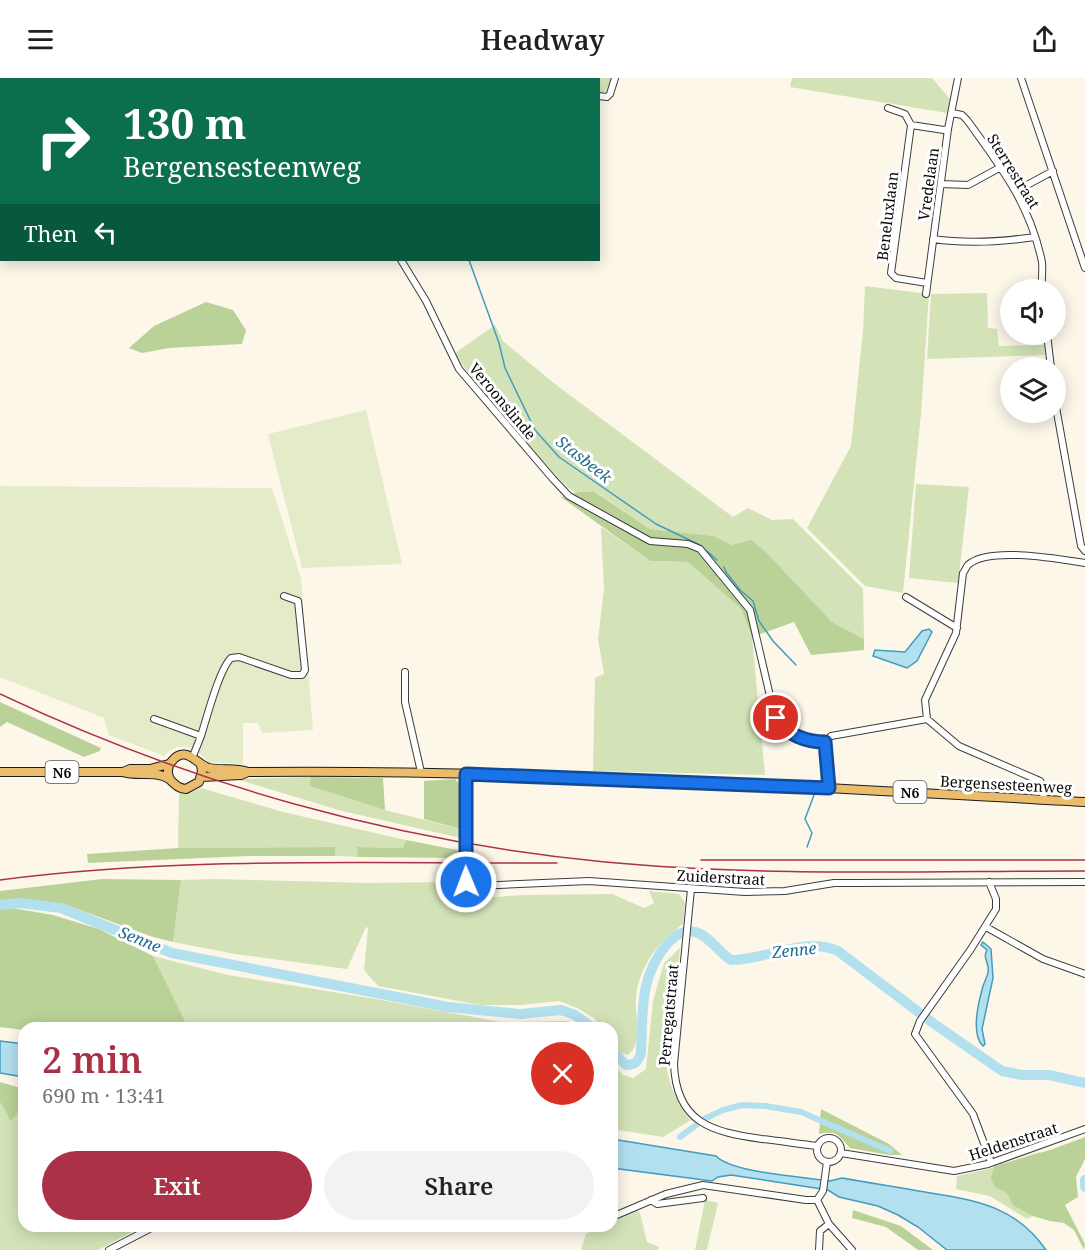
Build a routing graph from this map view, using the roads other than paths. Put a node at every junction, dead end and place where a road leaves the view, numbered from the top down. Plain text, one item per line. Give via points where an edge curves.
1 (615, 78) edge
2 (958, 78) edge
3 (1021, 78) edge
4 (600, 96) edge
5 (888, 108) dead end
6 (952, 112) junction
7 (911, 124) junction
8 (948, 129) junction
9 (1001, 167) junction
10 (1053, 171) junction
11 (941, 184) junction
12 (1016, 191) junction
13 (1035, 237) junction
14 (933, 239) junction
15 (402, 261) edge
16 (1085, 268) edge
17 (1042, 279) edge
18 (927, 283) junction
19 (926, 294) dead end
20 (1059, 423) edge
21 (1085, 551) edge
22 (1085, 562) edge
23 (284, 596) dead end
24 (906, 597) dead end
25 (957, 628) junction
26 (405, 672) dead end
27 (154, 719) dead end
28 (927, 719) junction
29 (201, 736) junction
30 (825, 742) junction
31 (193, 756) junction
32 (170, 764) junction
33 (201, 765) junction
34 (0, 772) edge
35 (123, 772) junction
36 (248, 772) junction
37 (422, 772) junction
38 (466, 774) junction
39 (201, 777) junction
40 (170, 779) junction
41 (829, 788) junction
42 (1043, 800) junction
43 (1085, 802) edge
44 (988, 882) junction
45 (1085, 882) edge
46 (691, 889) junction
47 (986, 927) junction
48 (1085, 974) edge
49 (1085, 1129) edge
50 (818, 1146) junction
51 (841, 1153) junction
52 (827, 1162) junction
53 (991, 1162) junction
54 (703, 1198) dead end
55 (651, 1200) junction
56 (817, 1200) junction
57 (618, 1214) edge
58 (829, 1224) junction
59 (144, 1232) edge
60 (109, 1250) edge
61 (819, 1250) edge
62 (852, 1250) edge

1 - 4 street via 610,94
2 - 6 street, Vredelaan
3 - 10 street
5 - 7 street via 904,114
6 - 8 street, Vredelaan
6 - 9 street, Sterrestraat via 967,120
7 - 8 street
7 - 18 street, Beneluxlaan via 891,273 896,278
8 - 11 street, Vredelaan
9 - 11 street via 968,185
9 - 12 street, Sterrestraat
10 - 12 street
10 - 16 street
11 - 14 street, Vredelaan
12 - 13 street, Sterrestraat via 1029,214
13 - 14 street via 973,243
13 - 17 street, Sterrestraat
14 - 18 street, Vredelaan
15 - 30 street, Veroonslinde via 459,369 569,496 650,541 688,544 699,549 717,568 750,610 778,721 789,732 813,742
18 - 19 street, Vredelaan
20 - 21 street
22 - 25 street via 1015,554 979,559 963,573
23 - 29 street via 298,601 306,670 302,675 291,675 239,657 231,658 220,677
24 - 25 street
25 - 28 street via 926,700
26 - 37 street via 405,702
27 - 29 street
28 - 30 street via 831,736
28 - 42 street via 959,746 1040,781
29 - 31 street
30 - 41 street
31 - 32 main road via 179,755
31 - 33 main road
32 - 35 main road, N6
32 - 40 main road
33 - 36 main road, N6
33 - 39 main road
34 - 35 main road, N6
35 - 40 main road, N6
36 - 37 main road, Bergensesteenweg / N6
36 - 39 main road, N6
37 - 38 main road, Bergensesteenweg / N6
38 - 41 main road, Bergensesteenweg / N6
38 - 46 street, Zuiderstraat, bridge via 465,876 470,885 589,881
39 - 40 main road via 186,789
41 - 42 main road, Bergensesteenweg / N6
42 - 43 main road, Bergensesteenweg / N6
44 - 45 street, Zuiderstraat
44 - 46 street, Zuiderstraat via 844,883 785,891
44 - 47 street via 996,909
46 - 50 street, Perregatstraat via 674,1064 675,1081 683,1101 693,1116 709,1127 735,1135
47 - 48 street via 1043,959
47 - 53 street via 915,1030 916,1039 973,1114
49 - 53 street, Heldenstraat
50 - 51 street via 830,1138 840,1145
50 - 52 street via 819,1156
51 - 52 street via 836,1160
51 - 53 street, Heldenstraat via 944,1171 960,1171
52 - 56 street via 823,1191
54 - 55 street via 657,1204
55 - 56 street via 707,1185
55 - 57 street
56 - 58 street
58 - 61 street via 820,1231
58 - 62 street
59 - 60 street

